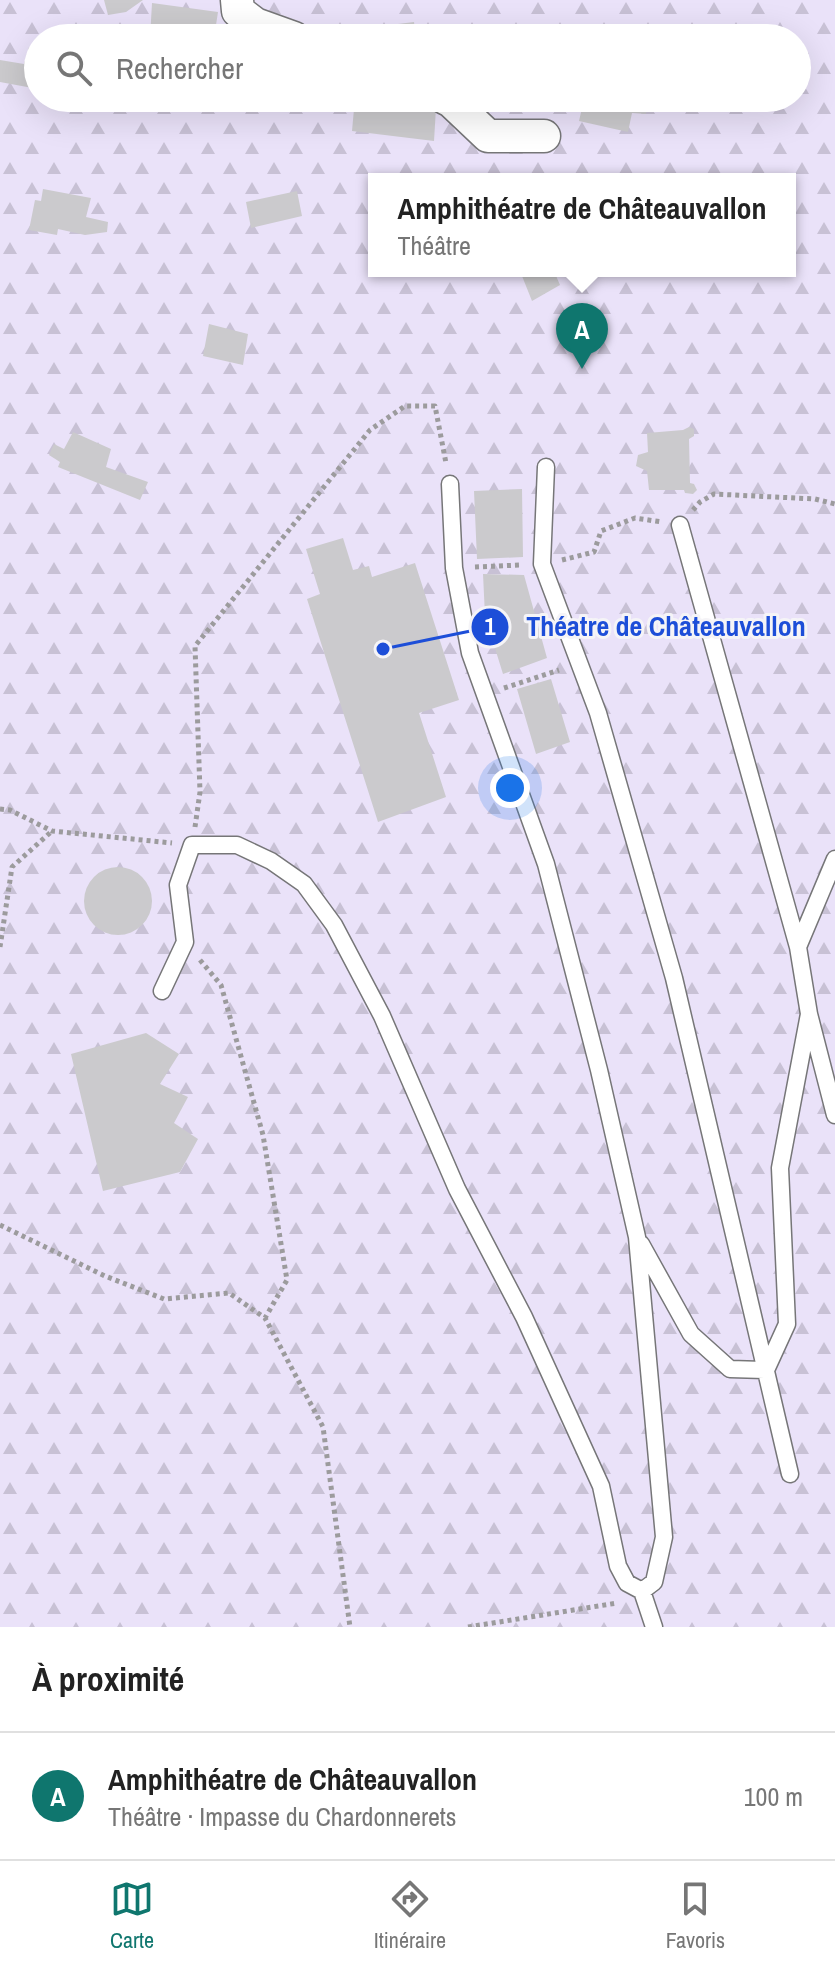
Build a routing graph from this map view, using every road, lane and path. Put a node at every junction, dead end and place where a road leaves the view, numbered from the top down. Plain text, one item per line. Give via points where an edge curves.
1 (237, 0) edge
2 (255, 24) edge
3 (463, 112) edge
4 (544, 136) dead end
5 (546, 467) dead end
6 (450, 484) joint
7 (680, 525) dead end
8 (542, 564) junction
9 (454, 568) junction
10 (579, 664) junction
11 (484, 694) junction
12 (0, 809) edge
13 (52, 831) junction
14 (192, 845) junction
15 (835, 859) edge
16 (185, 942) junction
17 (0, 947) edge
18 (798, 947) junction
19 (162, 991) dead end
20 (809, 1014) junction
21 (835, 1115) edge
22 (0, 1225) edge
23 (637, 1237) junction
24 (265, 1318) junction
25 (766, 1370) junction
26 (790, 1474) dead end
27 (642, 1591) junction
28 (350, 1627) edge
29 (468, 1627) edge
30 (654, 1627) edge

1 - 2 street via 238,11
3 - 4 street via 488,136
5 - 8 lane
6 - 9 lane
6 - 14 path via 435,406 405,406 370,430 195,646 200,792
7 - 18 lane
8 - 9 path
8 - 10 lane
9 - 11 lane via 470,653
10 - 11 path
10 - 25 lane via 674,978
11 - 23 lane via 546,864
12 - 13 path
13 - 14 path
13 - 17 path via 12,867
14 - 16 lane via 178,885
14 - 27 lane via 237,845 271,861 304,884 334,925 382,1016 457,1189 524,1317 601,1486 618,1566 627,1583
15 - 18 lane
16 - 19 lane
16 - 24 path via 221,985 263,1135 287,1280
18 - 20 lane
20 - 21 lane
20 - 25 lane via 780,1168 787,1324
22 - 24 path via 164,1299 229,1293
23 - 25 lane via 691,1334 730,1369
23 - 27 lane via 664,1537 654,1582
24 - 28 path via 323,1427
25 - 26 lane
27 - 29 path via 627,1602
27 - 30 lane

